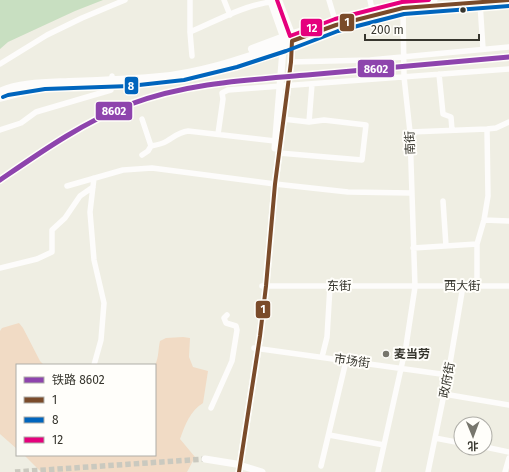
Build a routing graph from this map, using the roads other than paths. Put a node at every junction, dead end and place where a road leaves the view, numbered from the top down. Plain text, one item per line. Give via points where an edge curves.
1 (125, 0) edge
2 (190, 0) edge
3 (224, 0) edge
4 (329, 0) edge
5 (370, 0) edge
6 (434, 0) edge
7 (509, 0) edge
8 (273, 1) edge
9 (480, 2) junction
10 (404, 4) edge
11 (372, 9) junction
12 (230, 15) junction
13 (335, 20) junction
14 (190, 32) junction
15 (288, 39) junction
16 (509, 46) edge
17 (483, 49) junction
18 (192, 56) dead end
19 (404, 56) junction
20 (291, 62) junction
21 (0, 64) edge
22 (509, 68) edge
23 (439, 74) junction
24 (404, 77) junction
25 (112, 78) junction
26 (312, 84) junction
27 (284, 86) junction
28 (0, 87) edge
29 (0, 92) edge
30 (27, 92) dead end
31 (0, 99) edge
32 (142, 119) dead end
33 (283, 119) junction
34 (308, 122) junction
35 (509, 122) edge
36 (487, 129) junction
37 (0, 130) edge
38 (452, 130) junction
39 (410, 132) junction
40 (218, 134) junction
41 (275, 141) junction
42 (151, 146) junction
43 (279, 153) junction
44 (142, 155) dead end
45 (94, 178) junction
46 (273, 184) junction
47 (67, 186) dead end
48 (93, 187) junction
49 (411, 193) junction
50 (443, 201) dead end
51 (484, 220) junction
52 (509, 221) edge
53 (477, 244) junction
54 (446, 246) junction
55 (413, 248) junction
56 (0, 268) edge
57 (264, 286) junction
58 (330, 286) junction
59 (463, 286) junction
60 (477, 286) junction
61 (509, 286) edge
62 (415, 287) junction
63 (227, 315) dead end
64 (256, 348) junction
65 (322, 357) junction
66 (346, 361) junction
67 (94, 364) edge
68 (401, 368) junction
69 (448, 375) junction
70 (444, 394) junction
71 (509, 405) edge
72 (211, 408) dead end
73 (329, 435) junction
74 (435, 438) junction
75 (453, 441) edge
76 (384, 445) junction
77 (493, 449) edge
78 (509, 452) edge
79 (509, 458) edge
80 (321, 466) dead end
81 (237, 469) edge
82 (248, 472) edge
83 (262, 472) edge
84 (378, 472) edge
85 (428, 472) edge
86 (505, 472) edge

1 - 21 street via 47,35
2 - 14 street
3 - 12 street
4 - 13 street
5 - 11 street
6 - 10 main road
7 - 9 main road
8 - 12 street
8 - 15 highway
9 - 10 main road
9 - 17 street
10 - 11 main road
10 - 15 main road
10 - 19 street, 南街
11 - 13 main road
12 - 14 street
13 - 15 main road
14 - 18 street
15 - 20 main road
15 - 25 highway via 235,61 183,74 130,80
15 - 27 main road
16 - 17 street
17 - 19 street
19 - 20 street via 370,60
19 - 24 street, 南街
20 - 27 main road
22 - 23 street
23 - 24 street
23 - 38 street via 443,114 450,117
24 - 26 street
24 - 39 street, 南街
25 - 28 highway via 44,79
25 - 29 highway via 44,83
25 - 37 street via 111,90 36,112 21,124
26 - 27 street
26 - 34 street
27 - 33 main road
27 - 40 street via 235,89 222,93
27 - 41 main road
30 - 31 street
32 - 42 street
33 - 34 street
33 - 43 main road
34 - 43 street via 324,120 366,125 362,160
35 - 36 street
36 - 38 street
36 - 51 street via 488,196
38 - 39 street
39 - 49 street, 南街
40 - 41 street
40 - 42 street via 184,131 167,141
41 - 46 main road
42 - 44 street via 148,152
43 - 46 main road
45 - 46 street via 123,170 152,168
45 - 47 street
45 - 48 street
46 - 49 street via 348,192
46 - 57 main road
48 - 56 street via 80,196 65,218 52,230 52,252 37,259
48 - 67 street via 90,212 93,252 104,303 101,340
49 - 55 street, 南街
50 - 54 street
51 - 52 street
51 - 53 street
53 - 54 street
53 - 60 street
54 - 55 street
55 - 62 street, 南街
57 - 58 street, 东街
57 - 64 main road
58 - 62 street, 东街
58 - 65 street via 327,338
59 - 60 street, 西大街
59 - 62 street, 西大街
59 - 69 street, 政府街
60 - 61 street, 西大街
62 - 68 street, 南街
63 - 72 street via 224,318 226,323 236,326 237,330 232,361
64 - 65 street, 市场街
64 - 81 main road
65 - 66 street, 市场街
66 - 68 street, 市场街
66 - 73 street
68 - 69 street, 市场街
68 - 76 street, 南街
69 - 70 street, 政府街
70 - 71 street
70 - 74 street, 政府街
73 - 76 street
73 - 80 street
74 - 75 street
74 - 85 street, 政府街
76 - 84 street, 南街
77 - 78 street
79 - 86 street
81 - 82 main road
81 - 83 main road

